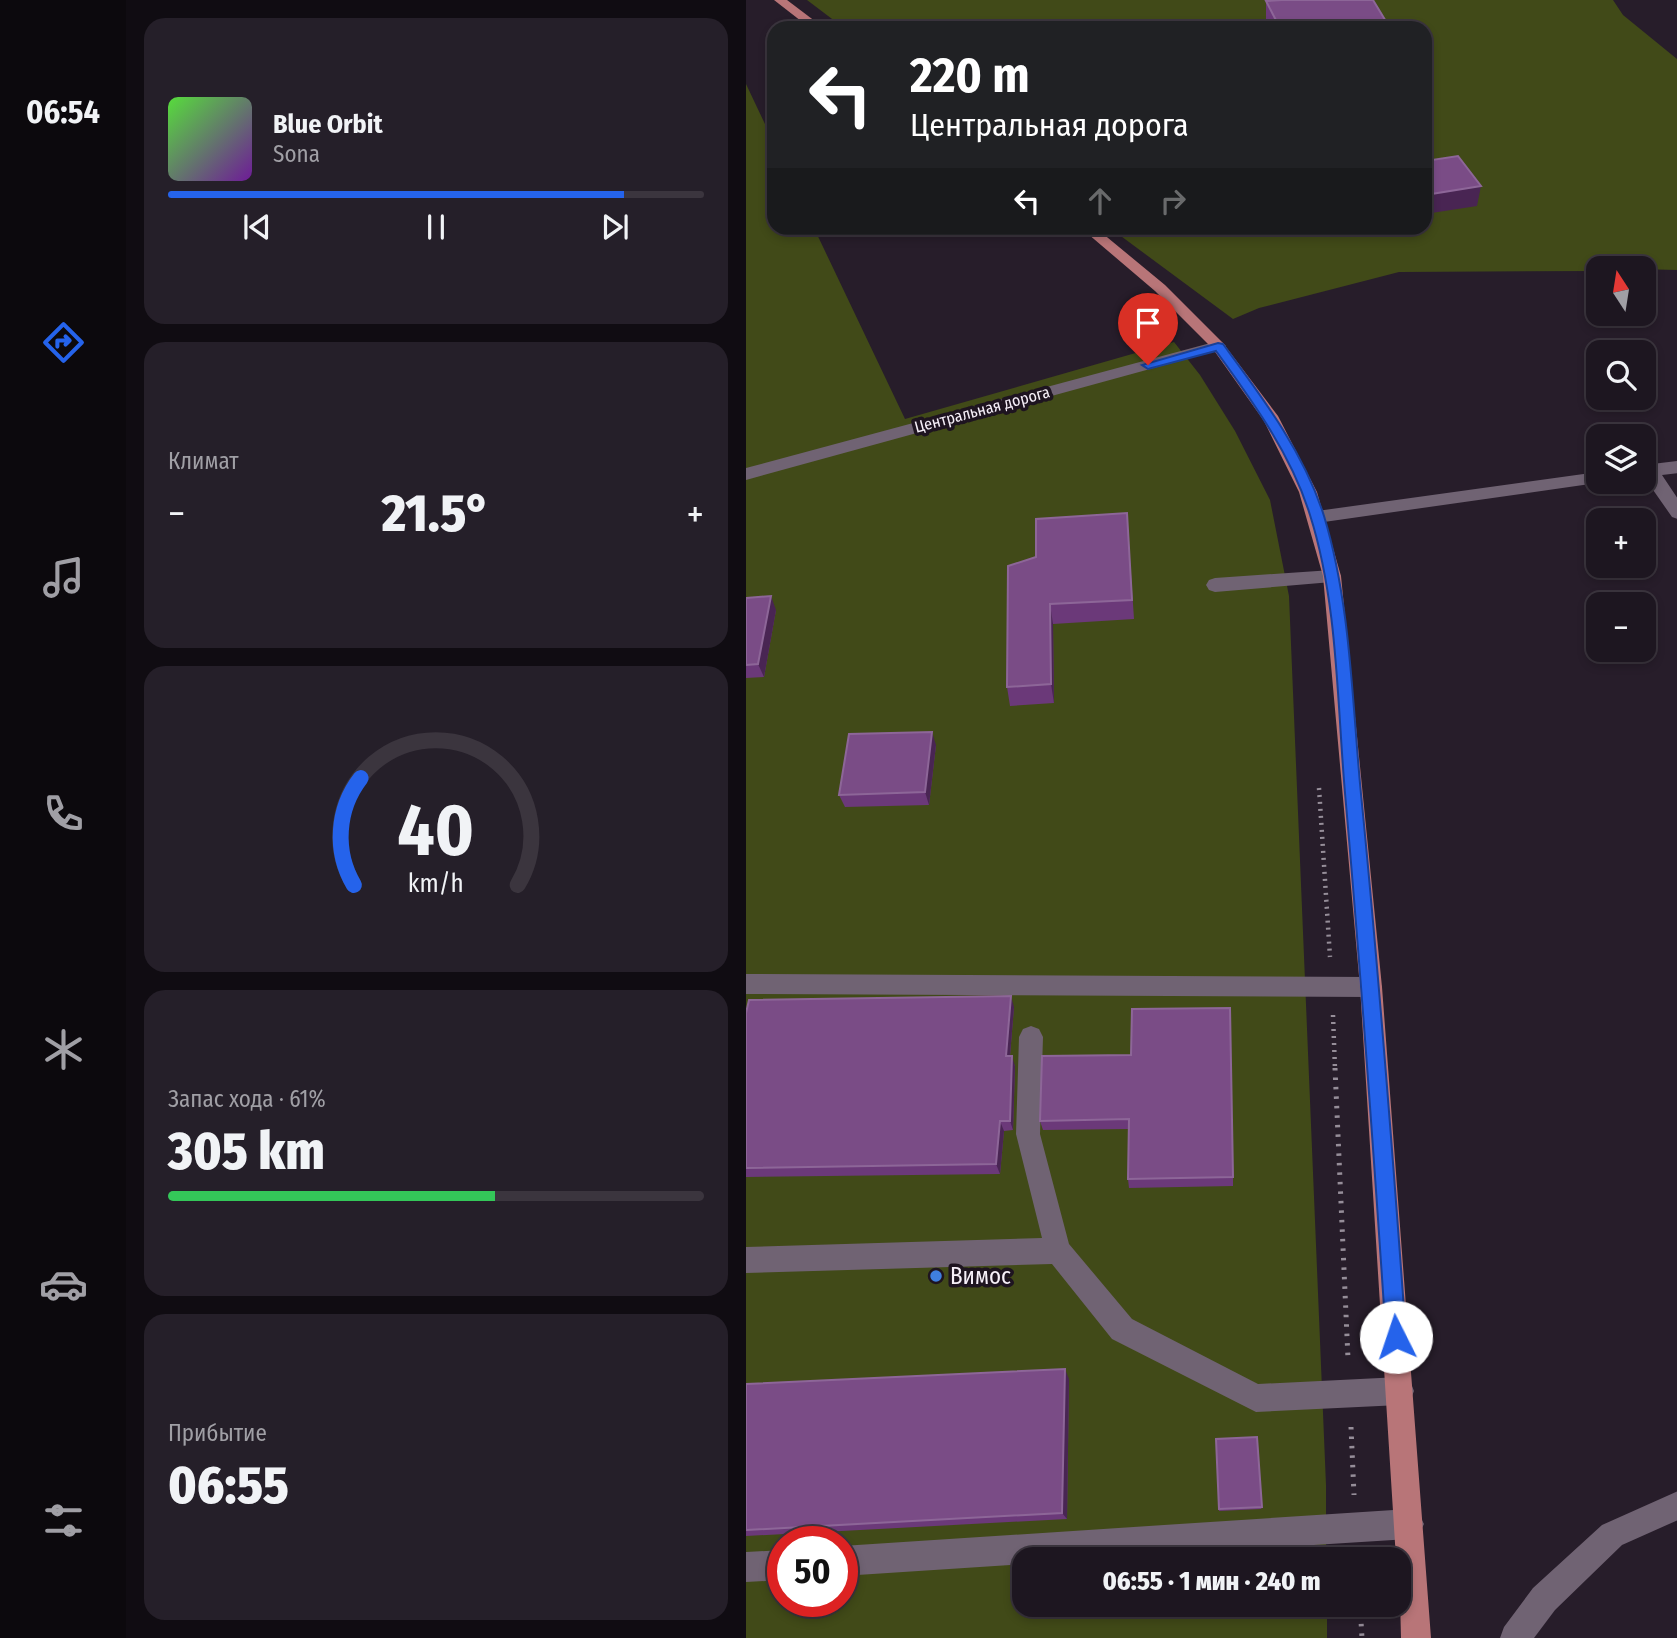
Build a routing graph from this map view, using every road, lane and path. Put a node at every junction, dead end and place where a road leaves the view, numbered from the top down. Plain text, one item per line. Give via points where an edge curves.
1 (780, 0) edge
2 (808, 21) edge
3 (1096, 235) edge
4 (1218, 346) junction
5 (1678, 467) edge
6 (1656, 470) edge
7 (746, 474) edge
8 (1586, 480) edge
9 (1656, 483) edge
10 (1678, 513) edge
11 (1317, 517) junction
12 (1332, 576) junction
13 (1215, 585) dead end
14 (1318, 781) dead end
15 (746, 984) edge
16 (1332, 987) junction
17 (1371, 987) junction
18 (1031, 1037) dead end
19 (1058, 1251) junction
20 (746, 1261) edge
21 (1400, 1391) junction
22 (1349, 1393) junction
23 (1678, 1505) edge
24 (1409, 1524) junction
25 (1356, 1526) junction
26 (858, 1560) edge
27 (767, 1566) edge
28 (746, 1567) edge
29 (1360, 1617) edge
30 (1361, 1638) edge
31 (1416, 1638) edge
32 (1515, 1638) edge

1 - 2 main road
3 - 4 main road via 1160,288
4 - 7 street, Центральная дорога
4 - 11 main road via 1272,420
5 - 6 street
8 - 11 street
9 - 10 street
11 - 12 main road
12 - 13 street
12 - 17 main road
14 - 16 path
15 - 16 street
16 - 17 street
16 - 22 path
17 - 21 main road
18 - 19 street via 1028,1133
19 - 20 street
19 - 22 street via 1122,1329 1256,1398
21 - 22 street
21 - 24 main road
22 - 25 path
23 - 32 street via 1612,1535 1543,1599
24 - 25 street
24 - 31 main road
25 - 26 street
27 - 28 street
29 - 30 path

